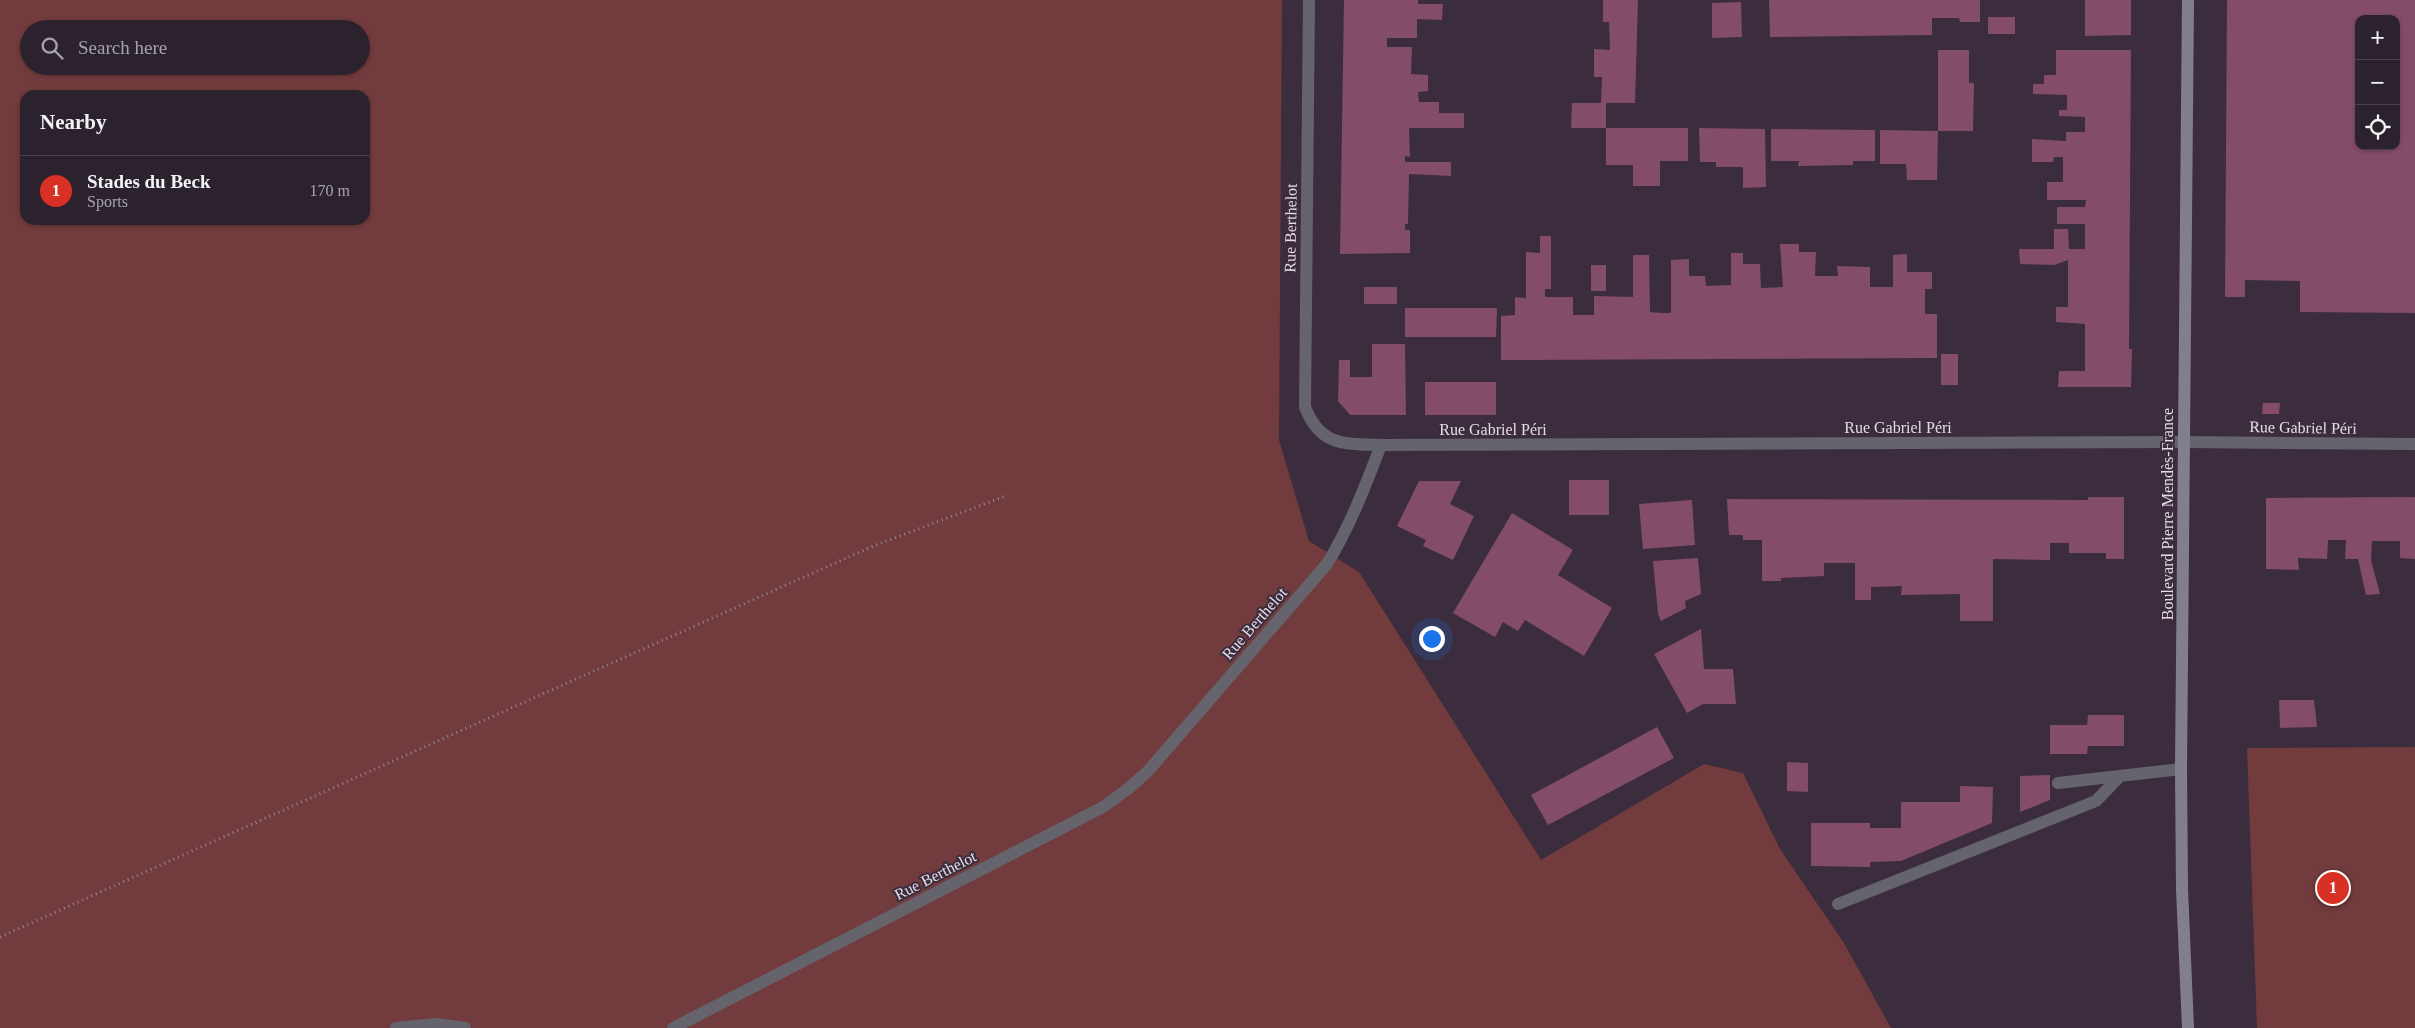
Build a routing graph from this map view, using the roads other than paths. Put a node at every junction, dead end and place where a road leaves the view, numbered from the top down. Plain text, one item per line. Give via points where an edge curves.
1 (1309, 0) edge
2 (2188, 0) edge
3 (2184, 442) junction
4 (2415, 444) edge
5 (1380, 445) junction
6 (2181, 769) junction
7 (2120, 776) junction
8 (2058, 783) dead end
9 (1838, 904) dead end
10 (396, 1028) edge
11 (465, 1028) edge
12 (673, 1028) edge
13 (2188, 1028) edge

1 - 5 street, Rue Berthelot via 1305,407 1321,434 1334,441
2 - 3 street, Boulevard Pierre Mendès-France
3 - 4 street, Rue Gabriel Péri
3 - 5 street, Rue Gabriel Péri
3 - 6 street, Boulevard Pierre Mendès-France
5 - 12 street, Rue Berthelot via 1360,502 1327,564 1148,771 1128,789 1102,807
6 - 7 street
6 - 13 street, Boulevard Pierre Mendès-France
7 - 8 street
7 - 9 street via 2096,801
10 - 11 street via 436,1024

